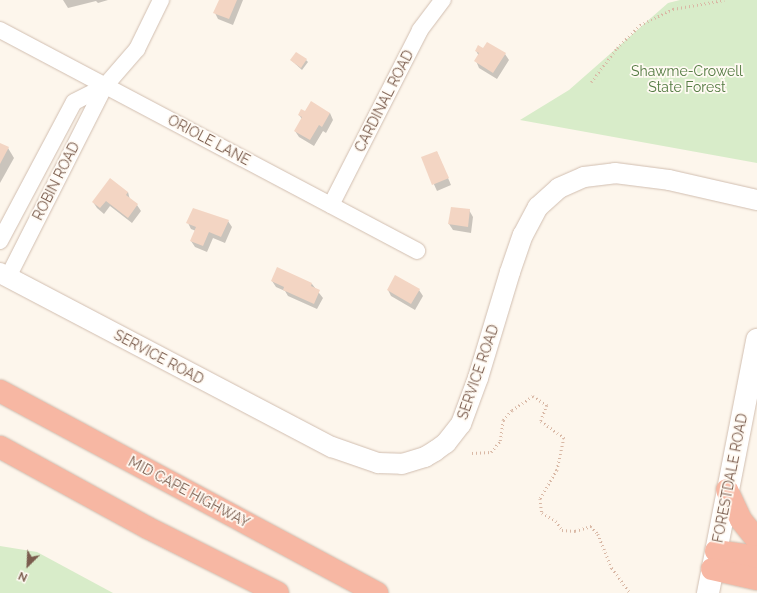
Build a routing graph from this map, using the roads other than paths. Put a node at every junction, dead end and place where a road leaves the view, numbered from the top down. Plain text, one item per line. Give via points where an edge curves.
1 (161, 0) edge
2 (443, 0) edge
3 (0, 30) edge
4 (105, 86) junction
5 (757, 200) edge
6 (331, 205) junction
7 (0, 241) edge
8 (417, 252) dead end
9 (4, 275) edge
10 (757, 340) edge
11 (0, 391) edge
12 (0, 447) edge
13 (727, 490) junction
14 (757, 540) edge
15 (757, 557) edge
16 (714, 560) junction
17 (757, 579) edge
18 (278, 593) edge
19 (377, 593) edge
20 (708, 593) edge

1 - 4 street, ROBIN ROAD via 137,49
2 - 6 street, CARDINAL ROAD via 420,30
3 - 4 street, ORIOLE LANE
4 - 6 street, ORIOLE LANE
4 - 7 street, ROBIN ROAD via 74,102
4 - 9 street, ROBIN ROAD
5 - 9 street, SERVICE ROAD via 663,178 615,173 584,177 559,188 538,207 523,236 461,424 446,443 425,458 402,464 378,463 332,446
6 - 8 street, ORIOLE LANE
10 - 13 main road, FORESTDALE ROAD
11 - 19 highway, MID CAPE HIGHWAY
12 - 18 highway via 148,528
13 - 14 highway via 741,520
13 - 16 main road, FORESTDALE ROAD
15 - 16 highway
16 - 17 highway
16 - 20 main road, FORESTDALE ROAD

